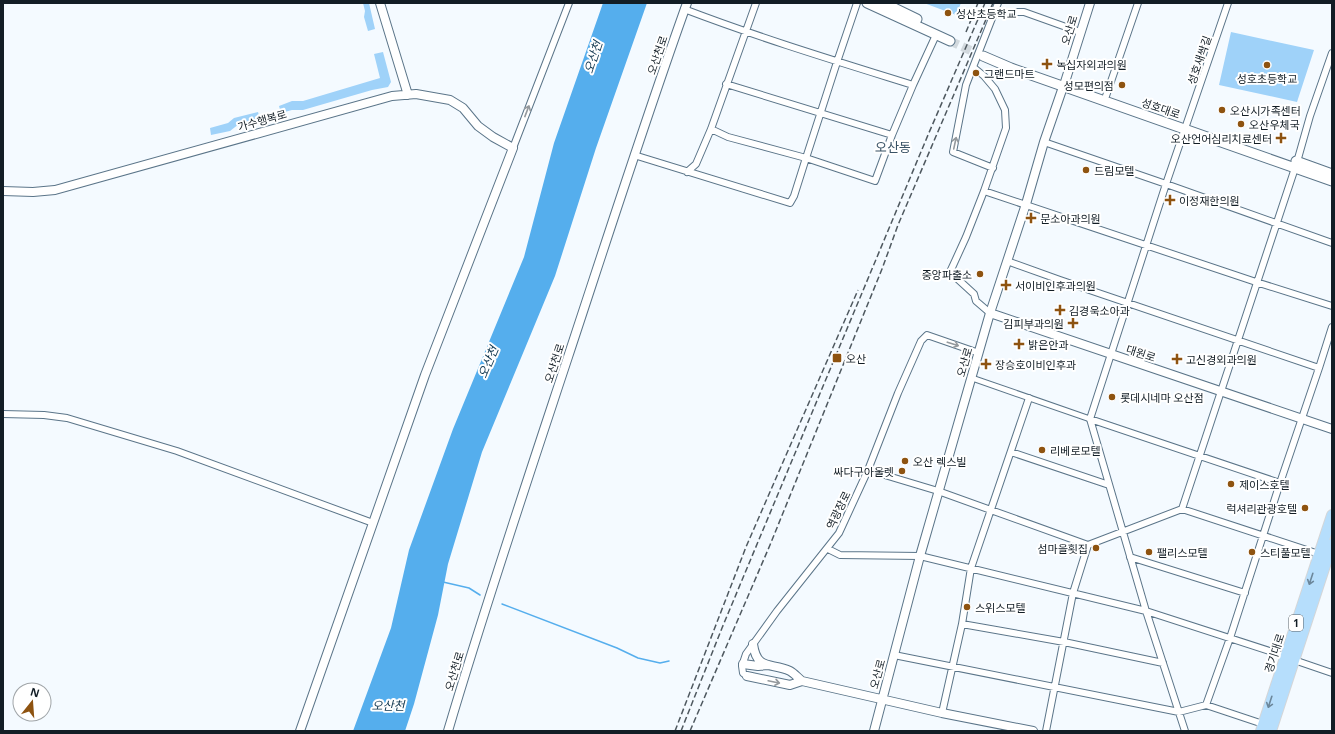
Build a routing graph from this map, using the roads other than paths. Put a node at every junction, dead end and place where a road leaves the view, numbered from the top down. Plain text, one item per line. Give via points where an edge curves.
1 (380, 3) edge
2 (569, 3) edge
3 (756, 3) edge
4 (857, 3) edge
5 (867, 3) edge
6 (884, 3) edge
7 (998, 3) edge
8 (1090, 3) edge
9 (1138, 3) edge
10 (1228, 3) edge
11 (685, 6) edge
12 (1016, 12) dead end
13 (745, 32) junction
14 (1080, 32) junction
15 (936, 35) junction
16 (1332, 53) edge
17 (984, 54) tunnel mouth
18 (837, 62) junction
19 (1330, 67) edge
20 (973, 68) junction
21 (726, 84) junction
22 (1064, 84) junction
23 (913, 85) junction
24 (408, 95) junction
25 (1106, 96) junction
26 (820, 113) junction
27 (1186, 127) junction
28 (711, 129) junction
29 (892, 135) junction
30 (1044, 142) junction
31 (513, 148) junction
32 (634, 155) junction
33 (806, 158) junction
34 (1296, 165) junction
35 (993, 168) junction
36 (687, 172) junction
37 (1332, 174) edge
38 (1332, 181) edge
39 (1166, 184) junction
40 (3, 191) edge
41 (984, 191) junction
42 (1026, 204) junction
43 (1276, 224) junction
44 (1332, 243) edge
45 (1146, 245) junction
46 (1007, 261) junction
47 (1256, 282) junction
48 (1127, 303) junction
49 (1332, 306) edge
50 (990, 313) junction
51 (1332, 327) edge
52 (1237, 340) junction
53 (979, 353) junction
54 (1110, 355) junction
55 (1319, 368) junction
56 (972, 378) junction
57 (1220, 391) junction
58 (1029, 398) junction
59 (3, 414) edge
60 (1090, 419) junction
61 (1302, 419) junction
62 (1332, 429) edge
63 (1011, 452) junction
64 (1199, 456) junction
65 (868, 470) junction
66 (1280, 483) junction
67 (1109, 485) junction
68 (938, 491) junction
69 (1182, 509) junction
70 (991, 510) junction
71 (1332, 515) edge
72 (373, 523) junction
73 (1123, 532) junction
74 (1263, 536) junction
75 (1332, 544) edge
76 (1088, 545) junction
77 (828, 548) junction
78 (920, 556) junction
79 (1326, 556) edge
80 (1130, 558) junction
81 (971, 568) junction
82 (1073, 593) junction
83 (1245, 593) junction
84 (1146, 611) junction
85 (962, 624) junction
86 (1230, 638) junction
87 (1064, 642) junction
88 (753, 644) junction
89 (894, 655) junction
90 (1290, 658) junction
91 (1163, 663) junction
92 (743, 664) junction
93 (768, 665) junction
94 (952, 667) junction
95 (1332, 673) edge
96 (747, 676) joint
97 (802, 681) junction
98 (1055, 687) junction
99 (882, 700) junction
100 (1206, 704) junction
101 (1179, 712) junction
102 (942, 713) junction
103 (1262, 727) edge
104 (300, 731) edge
105 (448, 731) edge
106 (874, 731) edge
107 (1033, 731) edge
108 (1046, 731) edge
109 (1185, 731) edge
110 (1271, 731) edge

1 - 24 street
31 -> 2 street
3 - 13 street
4 - 18 street
5 - 15 main road
6 - 15 main road via 952,38
7 - 20 street
8 - 14 street, 오산로
9 - 25 street
10 - 27 street, 성호새싹길
11 - 13 street
11 - 32 street, 오산천로
12 - 14 street via 1024,12
13 - 18 street
13 - 21 street
14 - 22 street, 오산로
15 - 23 street
16 - 19 street
17 - 22 main road, 성호대로
18 - 23 street
18 - 26 street
19 - 34 street via 1310,116
20 - 35 street via 995,89 1005,110 1006,128
35 -> 20 street via 953,152 966,85
21 - 26 street
21 - 28 street
22 - 25 main road, 성호대로
22 - 27 main road, 성호대로
22 - 30 street, 오산로
23 - 29 street
24 - 31 street, 가수행복로 via 450,100 463,108 478,126
24 - 40 street, 가수행복로 via 380,98 55,190
25 - 27 main road, 성호대로
26 - 29 street
26 - 33 street
27 - 34 main road, 성호대로
27 - 39 street, 성호새싹길
28 - 33 street via 728,137
28 - 36 street via 696,164
29 - 33 street via 875,181
30 - 39 street
30 - 42 street, 오산로
31 - 72 street via 425,375
32 - 36 street
32 - 105 street, 오산천로
33 - 36 street via 790,203
34 - 37 main road, 성호대로
34 - 38 main road, 성호대로
34 - 43 street
35 - 41 street
39 - 43 street
39 - 45 street, 성호새싹길
41 - 42 street
41 - 50 street via 950,272
42 - 45 street
42 - 46 street, 오산로
43 - 44 street
43 - 47 street
45 - 47 street
45 - 48 street, 성호새싹길
46 - 48 street
46 - 50 street, 오산로
47 - 49 street
47 - 52 street
48 - 52 street
48 - 54 street, 성호새싹길
50 - 53 street, 오산로
50 - 54 street, 대원로
51 - 55 street
52 - 55 street
52 - 57 street
53 - 56 street, 오산로
65 -> 53 street, 역광장로 via 921,341 927,336
54 - 57 street, 대원로
54 - 60 street, 성호새싹길
55 - 61 street
56 - 58 street
56 - 68 street, 오산로
57 - 61 street, 대원로
57 - 64 street
58 - 60 street
58 - 63 street
59 - 72 street via 67,418 177,451
60 - 64 street
60 - 67 street
61 - 62 street, 대원로
61 - 66 street
63 - 67 street
63 - 70 street
64 - 66 street
64 - 69 street
65 - 68 street
65 - 77 street, 역광장로 via 839,533
66 - 74 street
67 - 73 street
68 - 70 street
68 - 78 street, 오산로
69 - 73 street
69 - 74 street
70 - 76 street
70 - 81 street
71 - 79 main road, 경기대로 / 1
72 - 104 street
73 - 76 street
73 - 80 street
74 - 79 street
74 - 83 street
75 - 79 main road, 경기대로 / 1
76 - 82 street
77 - 78 street via 840,555
77 - 88 street, 역광장로
78 - 81 street
78 - 89 street, 오산로
79 - 90 main road, 경기대로 / 1
80 - 83 street
80 - 84 street
81 - 82 street
81 - 85 street
82 - 84 street
82 - 87 street
83 - 86 street
84 - 86 street
84 - 91 street
85 - 87 street
85 - 94 street
86 - 90 street
86 - 100 street
87 - 91 street
87 - 98 street
88 - 92 street, 역광장로
88 - 93 street via 758,660
89 - 94 street
89 - 99 street, 오산로
90 - 95 street
90 -> 103 main road, 경기대로 / 1
90 - 110 main road, 경기대로 / 1
91 - 101 street
92 - 93 street
92 - 96 street via 743,673
93 - 97 street via 789,671
94 - 98 street
94 - 102 street
96 -> 97 street via 790,685
97 - 99 street
98 - 101 street
98 - 108 street
99 - 102 street
99 - 106 street, 오산로
100 - 101 street
100 - 103 street
101 - 109 street
102 - 107 street

